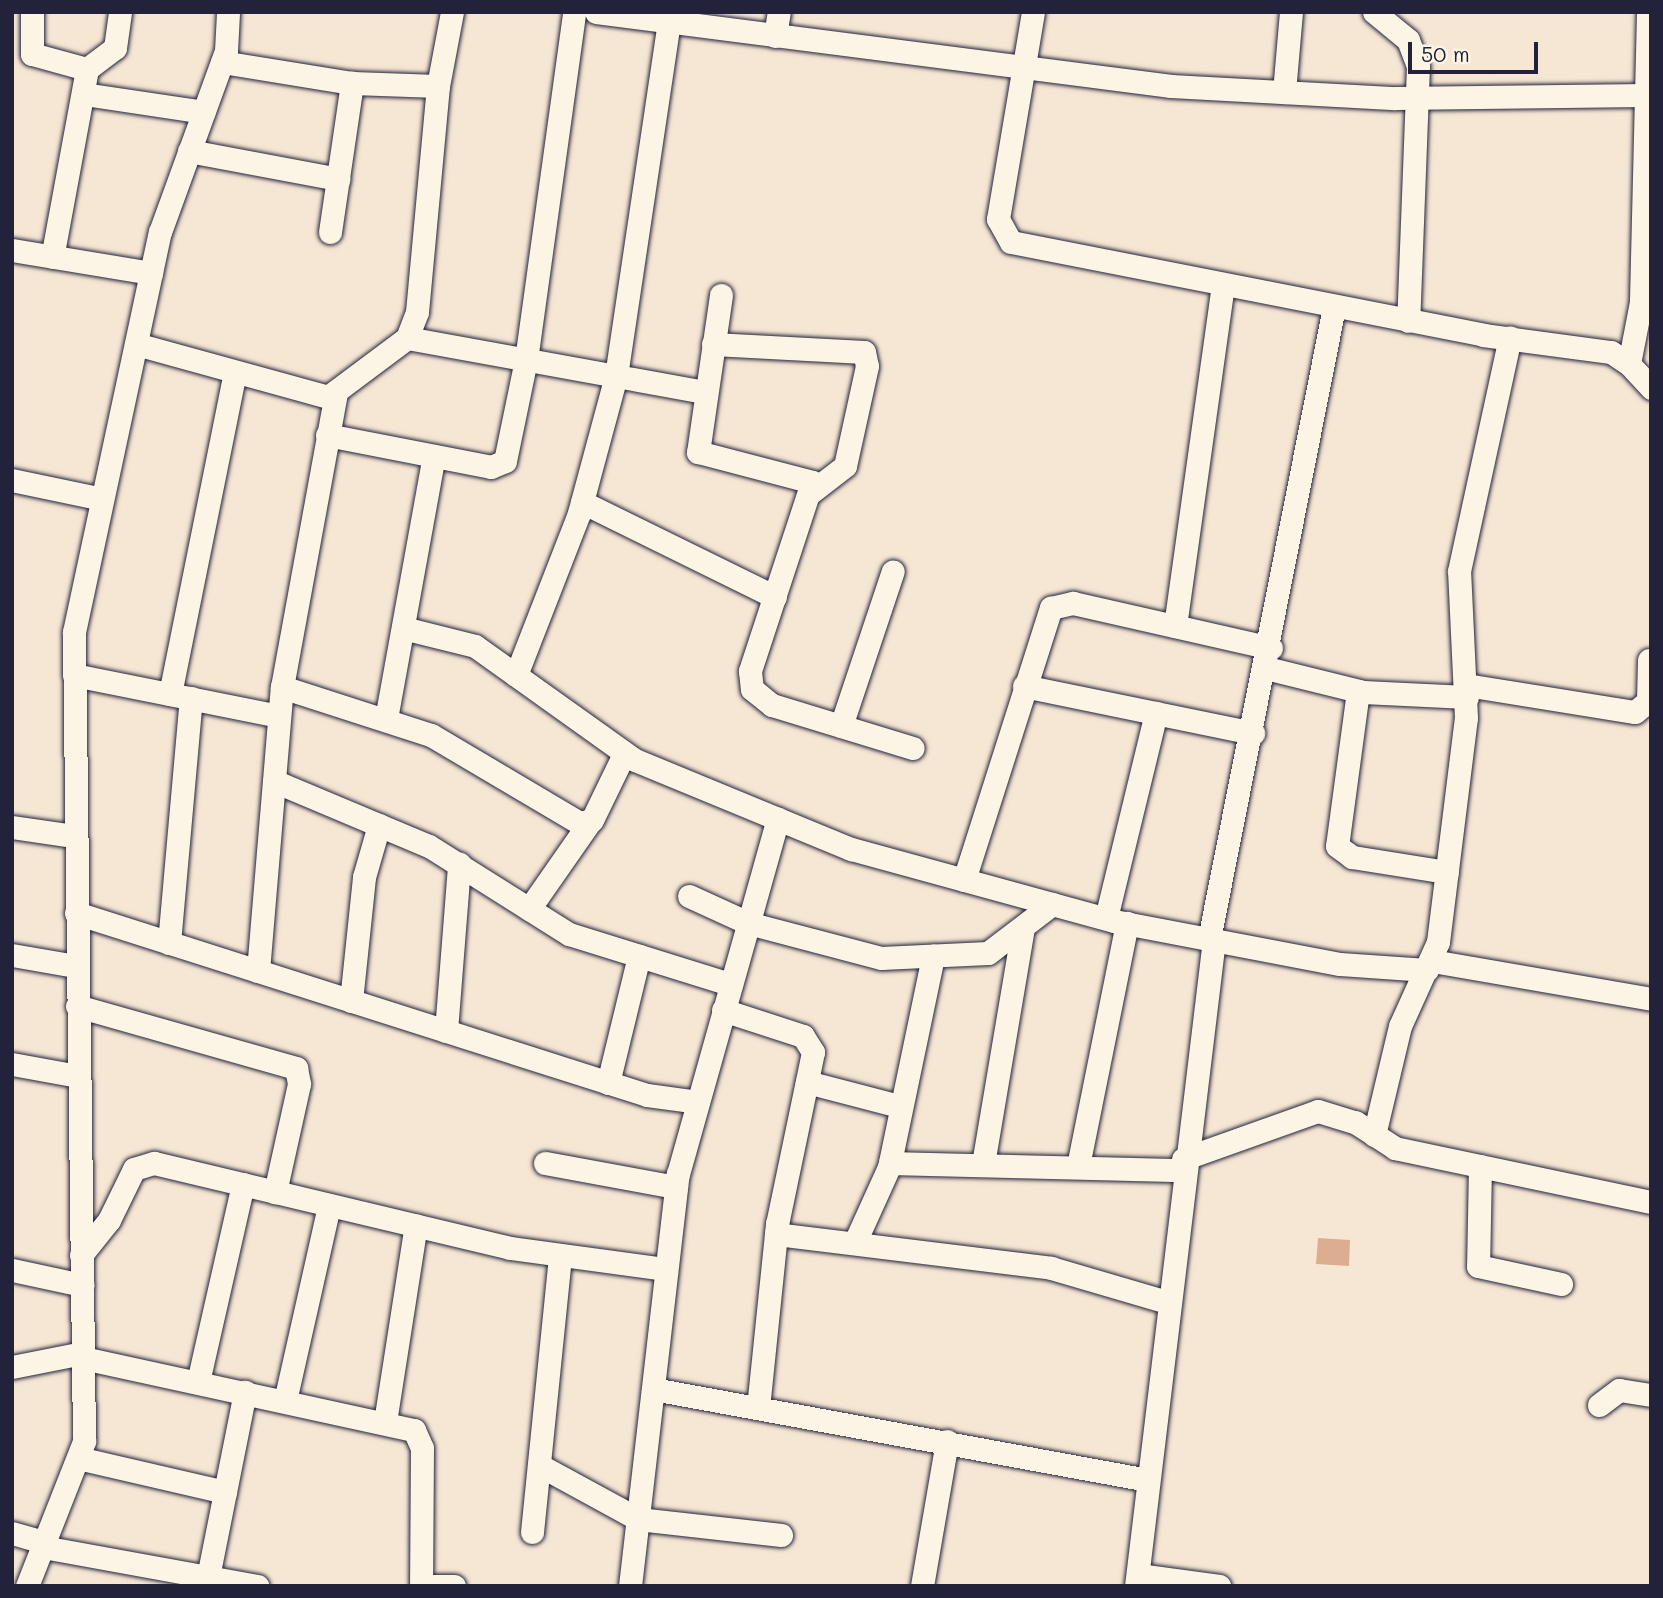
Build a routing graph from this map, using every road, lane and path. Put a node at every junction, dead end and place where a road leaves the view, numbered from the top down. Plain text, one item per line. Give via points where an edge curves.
1 (32, 12) edge
2 (120, 12) edge
3 (228, 12) edge
4 (452, 12) edge
5 (575, 12) edge
6 (596, 12) edge
7 (779, 12) edge
8 (1033, 12) edge
9 (1291, 12) edge
10 (1374, 12) edge
11 (1648, 12) edge
12 (669, 23) junction
13 (775, 36) junction
14 (222, 62) junction
15 (1026, 68) junction
16 (86, 69) junction
17 (1649, 71) edge
18 (352, 83) junction
19 (438, 86) junction
20 (1284, 92) junction
21 (84, 94) junction
22 (1646, 95) junction
23 (1421, 97) junction
24 (204, 112) junction
25 (190, 151) junction
26 (338, 179) junction
27 (330, 232) dead end
28 (12, 250) edge
29 (52, 257) junction
30 (151, 273) junction
31 (1223, 286) junction
32 (721, 295) dead end
33 (1334, 307) junction
34 (1408, 321) junction
35 (407, 338) junction
36 (1510, 338) junction
37 (135, 344) junction
38 (713, 344) junction
39 (526, 360) junction
40 (1629, 364) junction
41 (235, 372) junction
42 (616, 376) junction
43 (1651, 388) edge
44 (705, 393) junction
45 (336, 394) junction
46 (327, 435) junction
47 (434, 456) junction
48 (12, 480) edge
49 (810, 493) junction
50 (102, 499) junction
51 (582, 502) junction
52 (893, 571) dead end
53 (775, 597) junction
54 (1175, 626) junction
55 (402, 628) junction
56 (1269, 658) junction
57 (1649, 660) edge
58 (74, 675) junction
59 (516, 675) junction
60 (1024, 686) junction
61 (282, 687) junction
62 (1358, 691) junction
63 (1466, 691) junction
64 (181, 696) junction
65 (1156, 713) junction
66 (279, 716) junction
67 (386, 719) junction
68 (841, 726) junction
69 (1253, 733) junction
70 (913, 748) dead end
71 (624, 754) junction
72 (274, 781) junction
73 (778, 819) junction
74 (589, 823) junction
75 (379, 825) junction
76 (12, 827) edge
77 (74, 836) junction
78 (459, 864) junction
79 (1447, 872) junction
80 (964, 880) junction
81 (689, 896) dead end
82 (1052, 904) junction
83 (529, 909) junction
84 (76, 914) junction
85 (1116, 921) junction
86 (748, 923) junction
87 (1023, 928) junction
88 (1212, 939) junction
89 (169, 943) junction
90 (12, 955) edge
91 (639, 956) junction
92 (933, 956) junction
93 (76, 966) junction
94 (1430, 966) junction
95 (258, 971) junction
96 (730, 985) junction
97 (1651, 999) edge
98 (351, 1001) junction
99 (77, 1006) junction
100 (723, 1010) junction
101 (446, 1031) junction
102 (12, 1064) edge
103 (78, 1076) junction
104 (807, 1082) junction
105 (608, 1083) junction
106 (698, 1102) junction
107 (899, 1106) junction
108 (1374, 1135) junction
109 (545, 1163) dead end
110 (890, 1163) junction
111 (984, 1164) junction
112 (1182, 1165) junction
113 (1078, 1166) junction
114 (1480, 1166) junction
115 (243, 1184) junction
116 (676, 1187) junction
117 (275, 1192) junction
118 (1651, 1202) edge
119 (329, 1205) junction
120 (416, 1225) junction
121 (776, 1234) junction
122 (855, 1242) junction
123 (81, 1255) junction
124 (560, 1255) junction
125 (12, 1269) edge
126 (666, 1269) junction
127 (1562, 1284) dead end
128 (82, 1285) junction
129 (1167, 1302) junction
130 (83, 1355) junction
131 (12, 1367) edge
132 (198, 1382) junction
133 (653, 1389) junction
134 (246, 1392) junction
135 (1651, 1395) edge
136 (285, 1401) junction
137 (1599, 1405) dead end
138 (758, 1408) junction
139 (386, 1422) junction
140 (947, 1441) junction
141 (78, 1458) junction
142 (539, 1465) junction
143 (1148, 1480) junction
144 (225, 1492) junction
145 (638, 1519) junction
146 (532, 1532) dead end
147 (12, 1533) edge
148 (781, 1535) dead end
149 (43, 1545) junction
150 (208, 1577) junction
151 (1137, 1580) edge
152 (27, 1586) edge
153 (257, 1586) edge
154 (422, 1586) edge
155 (454, 1586) edge
156 (630, 1586) edge
157 (922, 1586) edge
158 (1220, 1586) edge

1 - 16 street via 32,54
2 - 16 street via 115,48
3 - 14 street
4 - 19 street
5 - 39 street
6 - 12 street
7 - 13 street
8 - 15 street
9 - 20 street
10 - 23 street via 1408,40
11 - 17 street
12 - 13 street
12 - 42 street
13 - 15 street
14 - 18 street
14 - 24 street
15 - 20 street
15 - 31 street via 998,219 1003,236 1076,258
16 - 21 street
17 - 22 street
18 - 19 street
18 - 26 street
19 - 35 street via 417,312
20 - 23 street
21 - 24 street
21 - 29 street
22 - 23 street
22 - 40 street via 1641,302
23 - 34 street
24 - 25 street
25 - 26 street
25 - 30 street
26 - 27 street
28 - 29 street
29 - 30 street
30 - 37 street
31 - 33 street
31 - 54 street
32 - 38 street
33 - 34 street
33 - 56 street
34 - 36 street
35 - 39 street
35 - 45 street
36 - 40 street via 1612,352
36 - 63 street via 1460,571
37 - 41 street
37 - 50 street
38 - 44 street
38 - 49 street via 864,352 867,366 845,466
39 - 42 street
39 - 47 street via 502,466
40 - 43 street
41 - 45 street via 320,397
41 - 64 street
42 - 44 street
42 - 51 street
44 - 49 street via 698,452 802,475 811,482
45 - 46 street
46 - 47 street
46 - 61 street
47 - 55 street
48 - 50 street
49 - 53 street
50 - 58 street via 74,632
51 - 53 street
51 - 59 street
52 - 68 street
53 - 68 street via 750,671 752,689 772,705
54 - 56 street
54 - 60 street via 1061,604 1046,616
55 - 59 street via 468,643
55 - 67 street
56 - 62 street
56 - 69 street
57 - 63 street via 1648,701 1635,712
58 - 64 street
58 - 77 street
59 - 71 street
60 - 65 street
60 - 80 street
61 - 66 street
61 - 67 street
62 - 63 street
62 - 79 street via 1337,846 1352,857
63 - 79 street
64 - 66 street
64 - 89 street
65 - 69 street
65 - 85 street
66 - 72 street
67 - 74 street via 431,734
68 - 70 street
69 - 88 street
71 - 73 street
71 - 74 street
72 - 75 street
72 - 95 street
73 - 80 street via 851,849
73 - 86 street
74 - 83 street
75 - 78 street
75 - 98 street via 364,877
76 - 77 street
77 - 84 street
78 - 83 street
78 - 101 street
79 - 94 street
80 - 82 street
81 - 86 street
82 - 85 street
82 - 87 street
83 - 91 street via 569,934
84 - 89 street
84 - 93 street
85 - 88 street
85 - 113 street
86 - 92 street via 872,957
86 - 96 street
87 - 92 street via 988,953
87 - 111 street
88 - 94 street via 1340,964
88 - 112 street
89 - 95 street
90 - 93 street
91 - 96 street
91 - 105 street
92 - 107 street
93 - 99 street
94 - 97 street
94 - 108 street via 1400,1026
95 - 98 street
96 - 100 street
98 - 101 street
99 - 103 street
99 - 117 street via 296,1068 299,1084
100 - 104 street via 809,1039
100 - 106 street
101 - 105 street
102 - 103 street
103 - 123 street
104 - 107 street
104 - 121 street
105 - 106 street
106 - 116 street
107 - 110 street
108 - 112 street via 1348,1119 1314,1111
108 - 114 street via 1395,1148
109 - 116 street
110 - 111 street
110 - 122 street
111 - 113 street
112 - 113 street
112 - 129 street
114 - 118 street
114 - 127 street via 1478,1266
115 - 117 street
115 - 123 street via 143,1164 134,1169 109,1220
115 - 132 street
116 - 126 street
117 - 119 street
119 - 120 street
119 - 136 street
120 - 124 street
120 - 139 street
121 - 122 street
121 - 138 street
122 - 129 street via 1051,1268
123 - 128 street
124 - 126 street
124 - 142 street
125 - 128 street
126 - 133 street
128 - 130 street
129 - 143 street
130 - 131 street
130 - 132 street
130 - 141 street via 85,1441
132 - 134 street
133 - 138 street
133 - 145 street
134 - 136 street
134 - 144 street
135 - 137 street via 1619,1390
136 - 139 street
138 - 140 street
139 - 154 street via 420,1436
140 - 143 street
140 - 157 street
141 - 144 street
141 - 149 street
142 - 145 street
142 - 146 street
143 - 151 street
144 - 150 street
145 - 148 street
145 - 156 street
147 - 149 street
149 - 150 street
149 - 152 street
150 - 153 street
151 - 158 street
154 - 155 street

